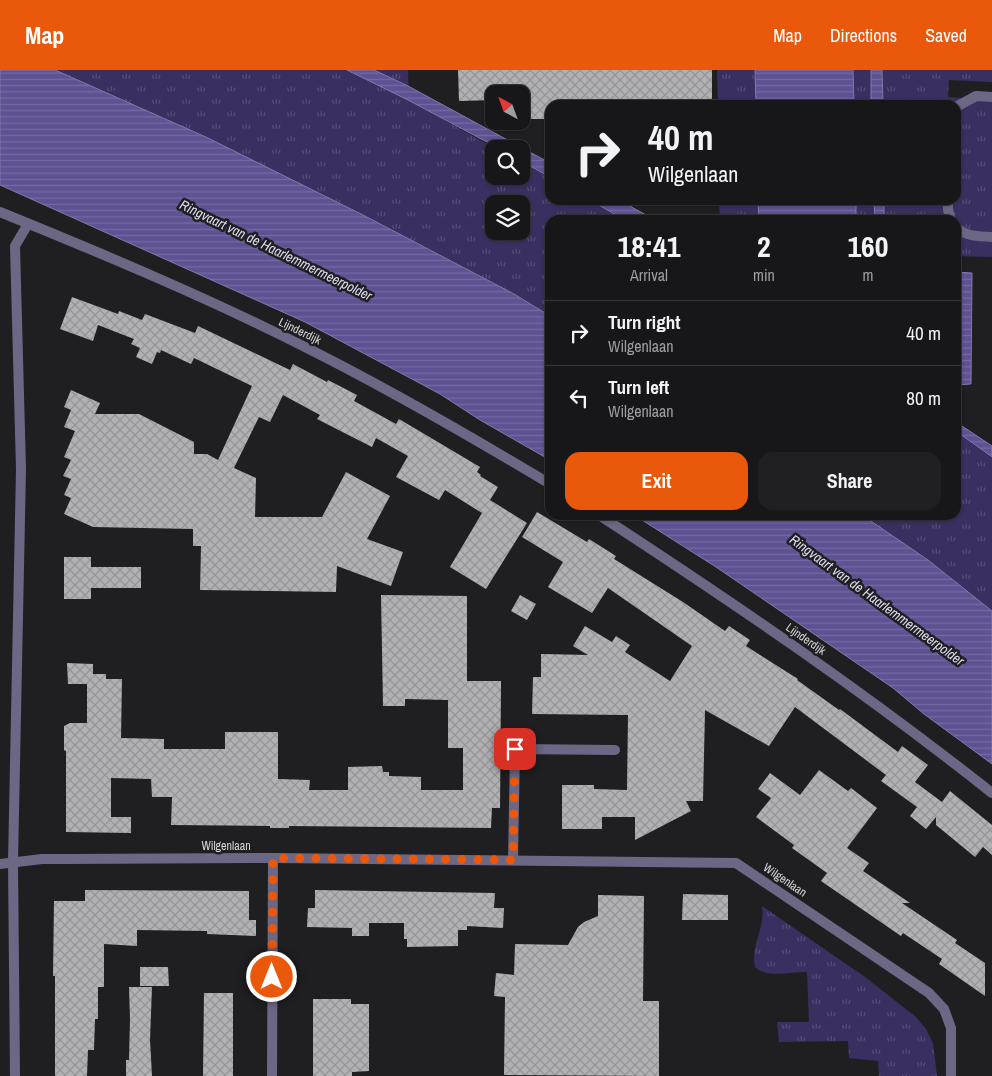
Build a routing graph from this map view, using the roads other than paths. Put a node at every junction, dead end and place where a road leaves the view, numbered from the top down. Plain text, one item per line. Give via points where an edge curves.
1 (992, 97) edge
2 (961, 104) edge
3 (0, 212) edge
4 (28, 224) junction
5 (961, 231) edge
6 (992, 237) edge
7 (545, 481) edge
8 (607, 520) edge
9 (615, 750) dead end
10 (992, 793) edge
11 (273, 858) junction
12 (513, 860) junction
13 (13, 862) junction
14 (0, 864) edge
15 (15, 1076) edge
16 (272, 1076) edge
17 (951, 1076) edge

1 - 2 street via 976,96
3 - 4 street, Lijnderdijk
4 - 7 street, Lijnderdijk via 193,294 304,346 396,394
4 - 13 street via 15,246 21,469
5 - 6 street via 973,236
8 - 10 street, Lijnderdijk via 770,628
9 - 12 street via 515,749
11 - 12 street, Wilgenlaan
11 - 13 street, Wilgenlaan via 42,859
11 - 16 street
12 - 17 street, Wilgenlaan via 736,862 929,993 944,1009 951,1028
13 - 14 street, Wilgenlaan
13 - 15 street

